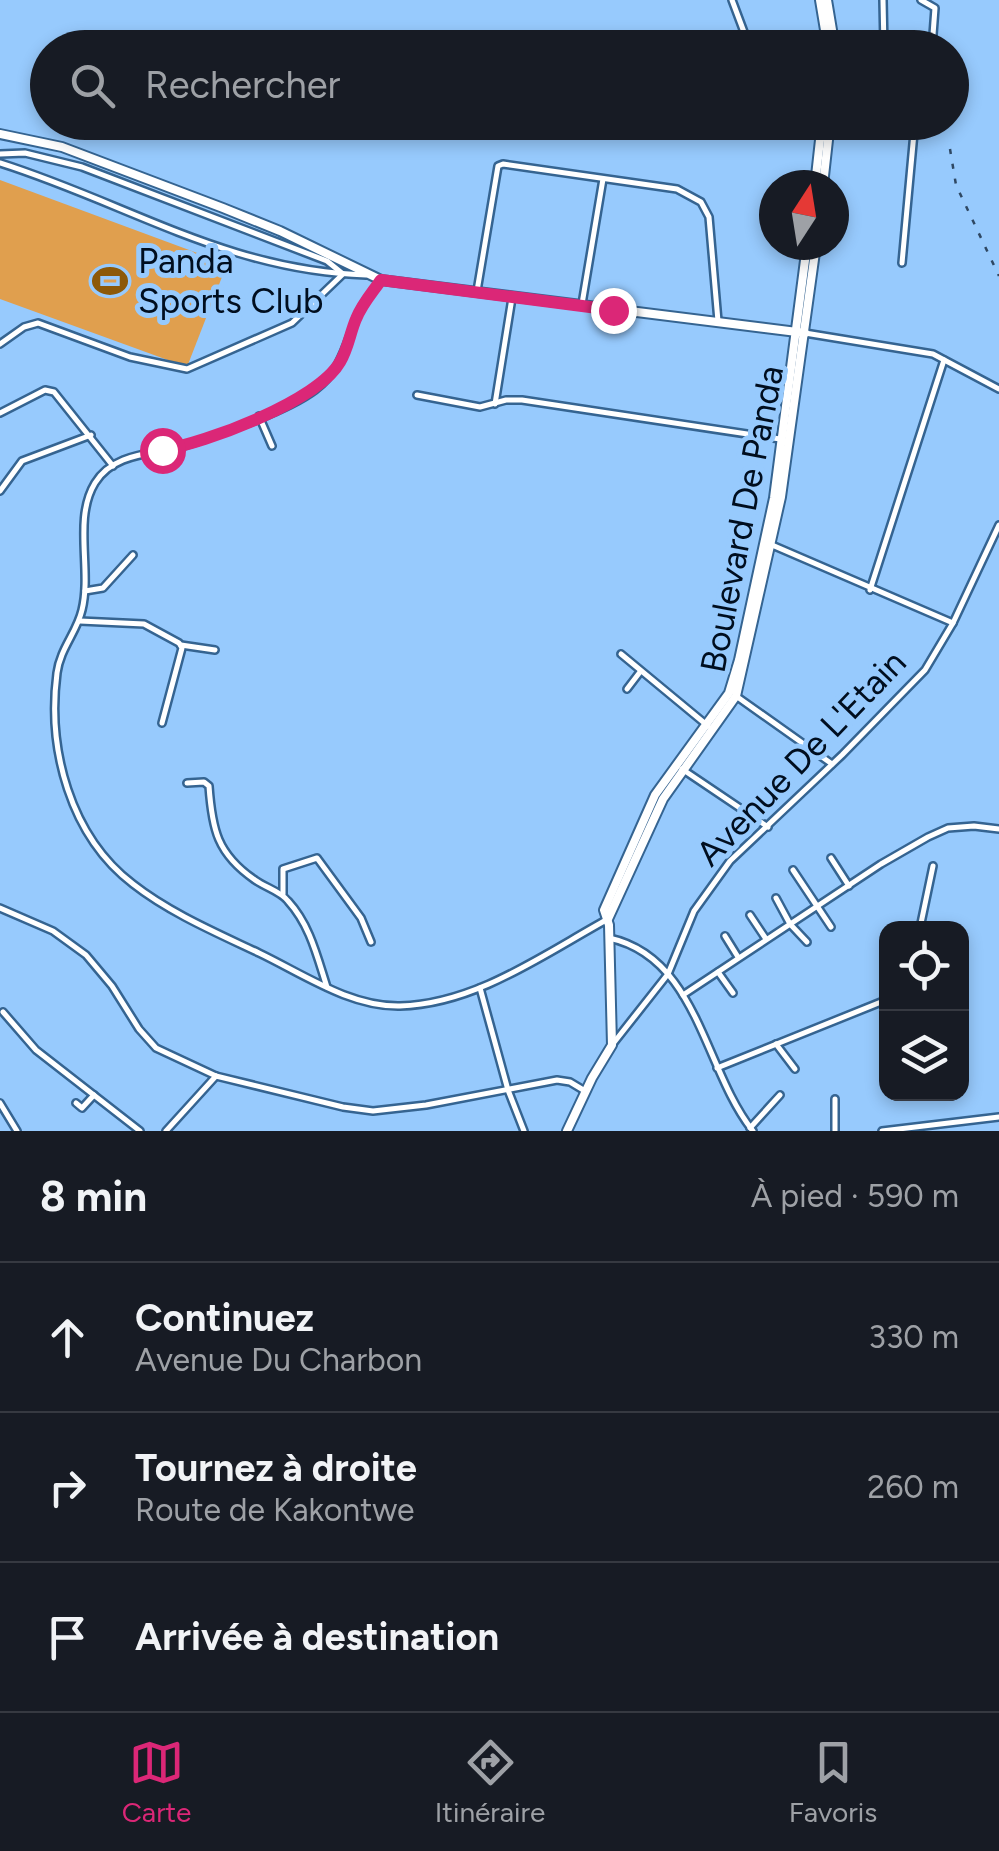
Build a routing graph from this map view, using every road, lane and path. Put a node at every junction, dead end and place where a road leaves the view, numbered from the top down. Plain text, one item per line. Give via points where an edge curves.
1 (732, 0) edge
2 (824, 0) edge
3 (883, 0) edge
4 (921, 0) edge
5 (743, 30) edge
6 (828, 30) edge
7 (884, 30) edge
8 (933, 30) edge
9 (0, 134) edge
10 (822, 140) edge
11 (826, 140) edge
12 (913, 140) edge
13 (0, 154) edge
14 (821, 161) junction
15 (0, 163) edge
16 (819, 170) edge
17 (821, 170) edge
18 (603, 179) junction
19 (807, 260) edge
20 (813, 260) edge
21 (902, 263) dead end
22 (344, 274) junction
23 (369, 275) junction
24 (381, 280) junction
25 (477, 291) junction
26 (512, 296) junction
27 (582, 306) junction
28 (718, 321) junction
29 (800, 332) junction
30 (0, 344) edge
31 (944, 360) junction
32 (999, 389) edge
33 (417, 395) dead end
34 (495, 404) junction
35 (0, 413) edge
36 (259, 416) junction
37 (91, 435) junction
38 (785, 440) junction
39 (272, 446) dead end
40 (114, 466) junction
41 (0, 491) edge
42 (999, 525) edge
43 (768, 543) junction
44 (132, 555) dead end
45 (870, 590) junction
46 (86, 592) junction
47 (80, 620) junction
48 (952, 623) junction
49 (181, 645) junction
50 (215, 650) dead end
51 (621, 654) dead end
52 (640, 672) junction
53 (628, 689) dead end
54 (732, 695) junction
55 (162, 722) dead end
56 (706, 724) junction
57 (713, 732) junction
58 (832, 764) junction
59 (679, 767) junction
60 (188, 783) dead end
61 (768, 827) junction
62 (999, 829) edge
63 (831, 858) dead end
64 (933, 866) dead end
65 (793, 870) dead end
66 (849, 886) junction
67 (282, 894) junction
68 (776, 898) dead end
69 (816, 906) junction
70 (0, 908) edge
71 (750, 915) dead end
72 (608, 919) junction
73 (921, 921) edge
74 (790, 924) junction
75 (831, 926) dead end
76 (726, 936) dead end
77 (608, 938) junction
78 (766, 940) junction
79 (372, 942) dead end
80 (806, 942) dead end
81 (738, 957) junction
82 (718, 972) junction
83 (668, 974) junction
84 (327, 986) junction
85 (480, 988) junction
86 (733, 993) dead end
87 (682, 995) junction
88 (879, 1003) edge
89 (4, 1012) dead end
90 (776, 1044) junction
91 (612, 1045) junction
92 (717, 1068) junction
93 (794, 1069) dead end
94 (216, 1076) junction
95 (508, 1090) junction
96 (585, 1091) junction
97 (94, 1095) junction
98 (780, 1095) dead end
99 (835, 1099) dead end
100 (0, 1103) edge
101 (76, 1104) dead end
102 (999, 1117) edge
103 (940, 1124) junction
104 (752, 1129) edge
105 (16, 1131) edge
106 (140, 1131) edge
107 (166, 1131) edge
108 (524, 1131) edge
109 (567, 1131) edge
110 (835, 1131) edge
111 (882, 1131) edge
112 (944, 1131) edge

1 - 5 street
2 - 6 street
3 - 7 street
4 - 8 street via 935,8
9 - 23 street via 62,147 223,208
10 - 14 street
11 - 14 street
12 - 21 street
13 - 22 street via 82,167 328,262
14 - 16 street
14 - 17 street
15 - 22 street via 250,259
18 - 25 street via 498,166
18 - 27 street
18 - 28 street via 677,189 706,206
19 - 29 street
20 - 29 street
22 - 23 street
22 - 30 street via 292,322 187,370 38,323
23 - 24 street
24 - 25 street
24 - 36 street via 325,382
25 - 26 street
26 - 27 street
26 - 34 street
27 - 28 street
28 - 29 street
29 - 31 street
29 - 38 street, Boulevard De Panda
31 - 32 street
31 - 45 street
33 - 34 street
34 - 38 street via 575,406
35 - 37 street via 50,390
36 - 39 street
36 - 40 street
37 - 40 street
37 - 41 street via 22,460
38 - 43 street, Boulevard De Panda
40 - 46 street via 95,482 87,506
42 - 48 street, Avenue De L'Etain
43 - 45 street
43 - 54 street, Boulevard De Panda
44 - 46 street via 103,588
45 - 48 street
46 - 47 street
47 - 49 street via 144,624
47 - 84 street via 57,669 55,714 66,788 88,832 118,871 150,896
48 - 58 street, Avenue De L'Etain via 925,670
49 - 50 street
49 - 55 street
51 - 52 street
52 - 53 street
52 - 56 street
54 - 56 street, Boulevard De Panda
54 - 57 street, Boulevard De Panda
54 - 58 street
56 - 57 street
56 - 59 street, Boulevard De Panda
57 - 59 street, Boulevard De Panda
58 - 61 street, Avenue De L'Etain
59 - 61 street
59 - 72 street, Boulevard De Panda via 655,795 604,910
60 - 67 street via 209,786 212,823 225,852 251,878
61 - 83 street, Avenue De L'Etain via 710,885
62 - 66 street via 948,828
63 - 66 street
64 - 73 street
65 - 69 street
66 - 69 street
67 - 79 street via 283,869 317,858
67 - 84 street via 302,917
68 - 74 street
69 - 74 street
69 - 75 street
70 - 94 street via 78,949 156,1048
71 - 78 street
72 - 77 street, Boulevard De Panda
72 - 85 street
74 - 78 street
74 - 80 street
76 - 81 street
77 - 83 street via 644,951
77 - 91 street, Boulevard De Panda
78 - 81 street
81 - 82 street
82 - 86 street
82 - 87 street
83 - 87 street
83 - 91 street, Avenue De L'Etain
84 - 85 street via 370,1003 403,1006
85 - 95 street
87 - 92 street
88 - 90 street
89 - 97 street via 30,1044
90 - 92 street
90 - 93 street
91 - 96 street
92 - 104 street
94 - 95 street via 364,1110
94 - 107 street
95 - 96 street via 563,1080
95 - 108 street
96 - 109 street
97 - 101 street via 82,1108
97 - 106 street
98 - 104 street
99 - 110 street
100 - 105 street
102 - 103 street
103 - 111 street
103 - 112 street

